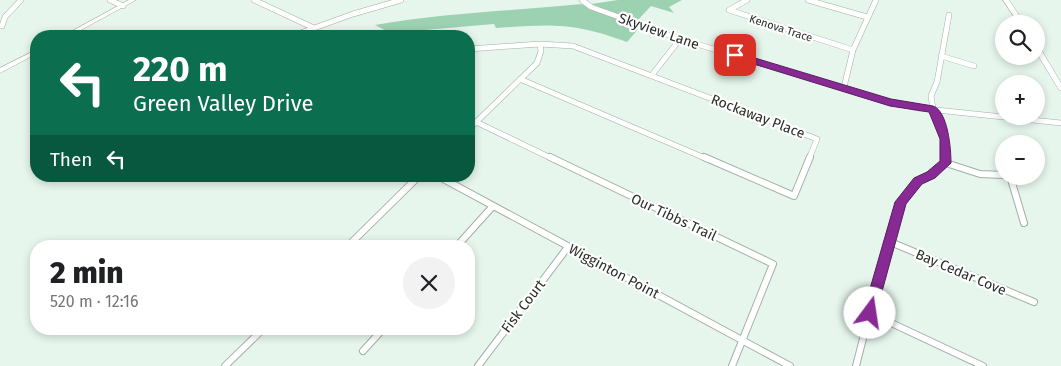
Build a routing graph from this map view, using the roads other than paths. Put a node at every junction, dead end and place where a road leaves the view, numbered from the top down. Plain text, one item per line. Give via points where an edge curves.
1 (22, 0) edge
2 (110, 0) edge
3 (133, 0) edge
4 (254, 0) edge
5 (400, 0) edge
6 (582, 0) edge
7 (747, 0) edge
8 (808, 0) edge
9 (876, 0) edge
10 (1006, 0) edge
11 (390, 1) edge
12 (123, 6) junction
13 (948, 15) dead end
14 (1016, 15) edge
15 (867, 17) junction
16 (2, 26) dead end
17 (314, 28) junction
18 (77, 30) edge
19 (308, 30) edge
20 (680, 39) junction
21 (540, 44) junction
22 (475, 49) edge
23 (853, 50) junction
24 (30, 55) edge
25 (940, 56) junction
26 (1045, 61) edge
27 (974, 66) dead end
28 (0, 71) edge
29 (652, 75) junction
30 (520, 79) junction
31 (844, 87) junction
32 (1061, 88) edge
33 (933, 109) junction
34 (476, 122) joint
35 (1061, 123) edge
36 (946, 163) junction
37 (995, 175) edge
38 (413, 182) edge
39 (449, 182) edge
40 (1013, 185) edge
41 (492, 206) junction
42 (1024, 223) dead end
43 (354, 240) edge
44 (462, 240) edge
45 (888, 241) junction
46 (568, 246) junction
47 (1034, 302) dead end
48 (870, 313) junction
49 (257, 335) edge
50 (378, 335) edge
51 (743, 341) junction
52 (363, 352) dead end
53 (225, 366) edge
54 (478, 366) edge
55 (732, 366) edge
56 (790, 366) edge
57 (856, 366) edge
58 (983, 366) edge

1 - 16 street via 5,17
2 - 12 street
3 - 12 street
4 - 17 street
5 - 11 street
6 - 20 street, Skyview Lane via 591,7
7 - 23 street, Kenova Trace via 729,10
8 - 15 street
9 - 15 street
10 - 14 street
11 - 17 street
12 - 18 street
13 - 25 street
15 - 23 street
17 - 19 street
20 - 29 street
20 - 31 street, Skyview Lane
21 - 22 street, Rockaway Place
21 - 29 street, Rockaway Place via 573,46
21 - 30 street via 537,63
23 - 31 street
24 - 28 street
25 - 27 street
25 - 33 street via 931,96
26 - 32 street
29 - 30 street, Rockaway Place via 817,139 794,196
30 - 34 street
31 - 33 street, Skyview Lane via 890,102
33 - 35 street, Skyview Lane
33 - 36 street via 946,139
34 - 51 street, Our Tibbs Trail via 773,264
36 - 37 street via 980,174
36 - 45 street via 918,181 904,196
38 - 43 street
39 - 41 street, Wigginton Point
40 - 42 street
41 - 44 street
41 - 46 street, Wigginton Point
45 - 47 street, Bay Cedar Cove
45 - 48 street
46 - 51 street, Wigginton Point
46 - 54 street, Fisk Court
48 - 57 street
48 - 58 street
49 - 53 street
50 - 52 street
51 - 55 street, Our Tibbs Trail
51 - 56 street, Wigginton Point

